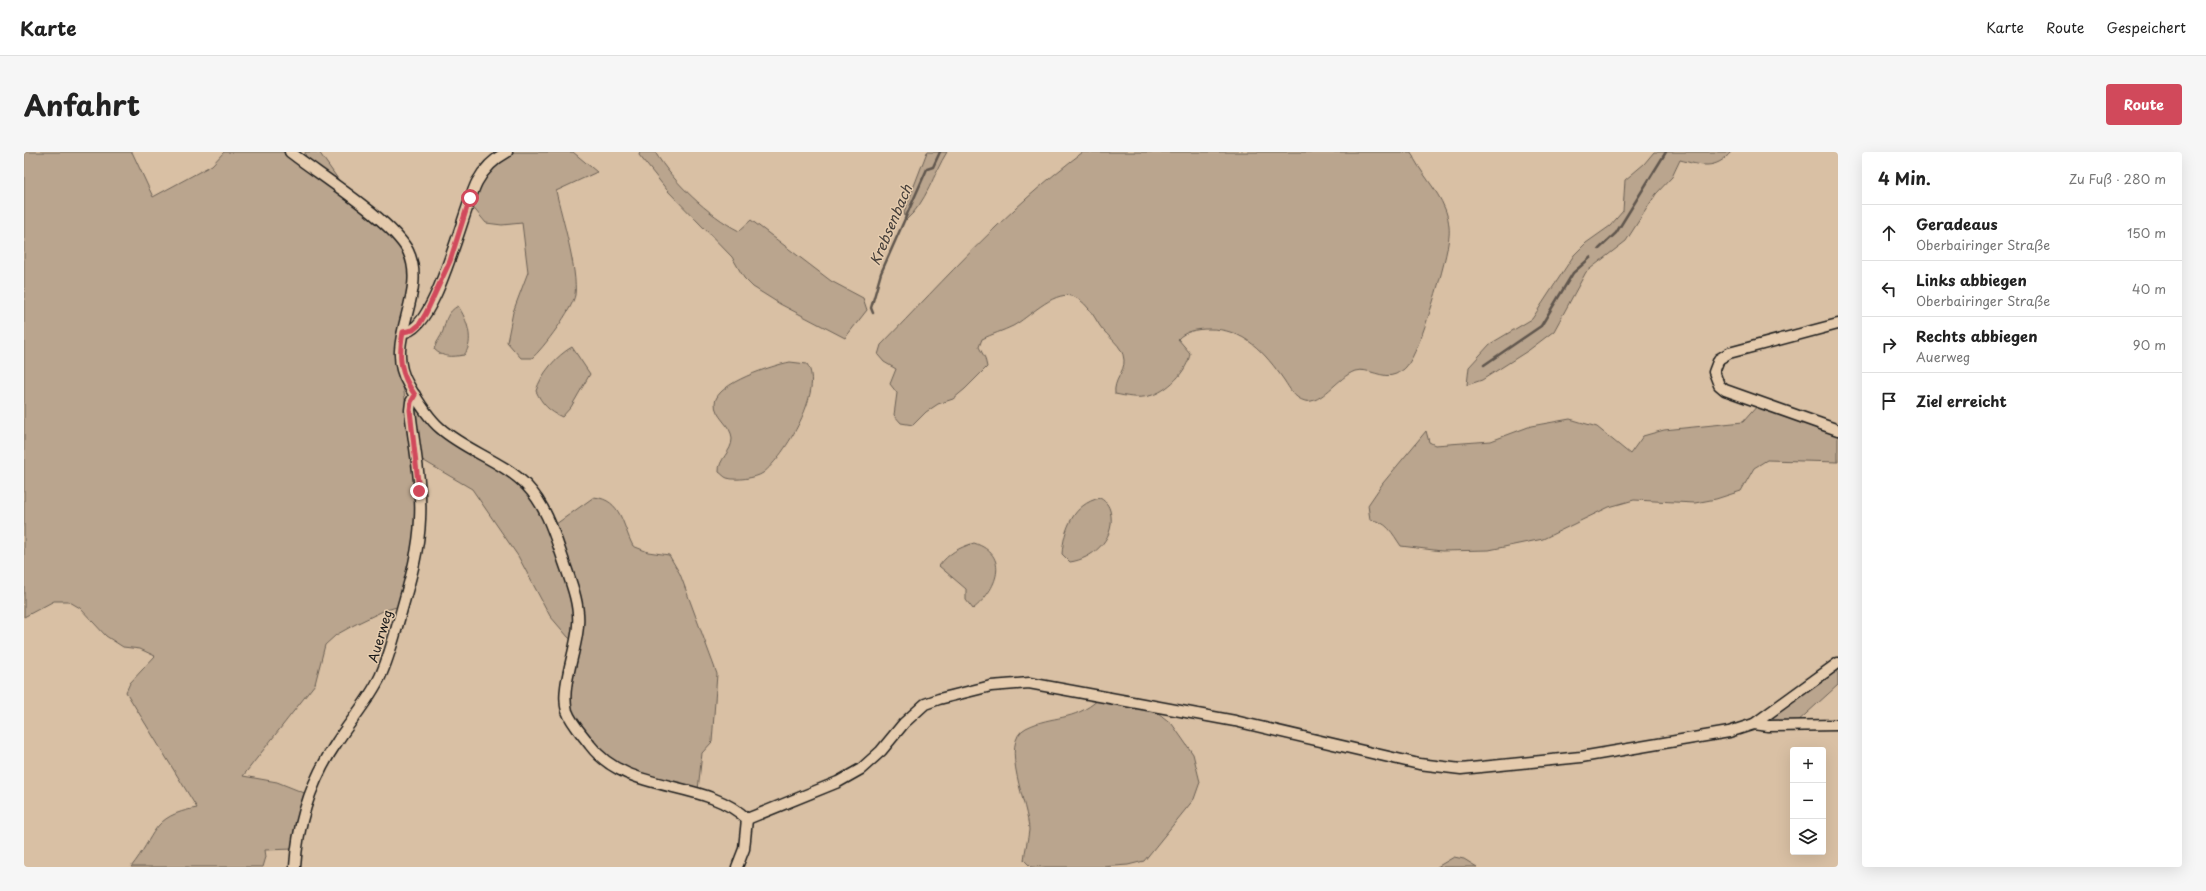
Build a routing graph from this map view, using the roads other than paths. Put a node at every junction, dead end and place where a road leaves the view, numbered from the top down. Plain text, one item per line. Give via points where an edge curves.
1 (290, 152) edge
2 (507, 152) edge
3 (1838, 324) edge
4 (403, 332) junction
5 (415, 395) junction
6 (1838, 430) edge
7 (1838, 663) edge
8 (1754, 724) junction
9 (1838, 725) edge
10 (748, 819) junction
11 (295, 867) edge
12 (738, 867) edge

1 - 4 street via 366,209 389,228 404,245 412,260 414,272
2 - 4 street via 493,161 477,183 450,261 426,313 413,330
3 - 6 street via 1729,353 1719,359 1714,372 1719,385 1725,390
4 - 5 street via 400,348 402,370
5 - 10 street via 440,428 516,476 540,503 564,562 578,613 566,692 567,710 591,747 613,767 719,801 737,809
5 - 11 street, Auerweg via 410,410 420,518 417,550 411,575 380,676 332,750 307,800 298,835
7 - 8 street
8 - 9 street
8 - 10 street via 1729,732 1589,755 1461,769 1418,764 1235,721 1029,683 1011,683 958,693 925,704 862,769 838,782
10 - 12 street

